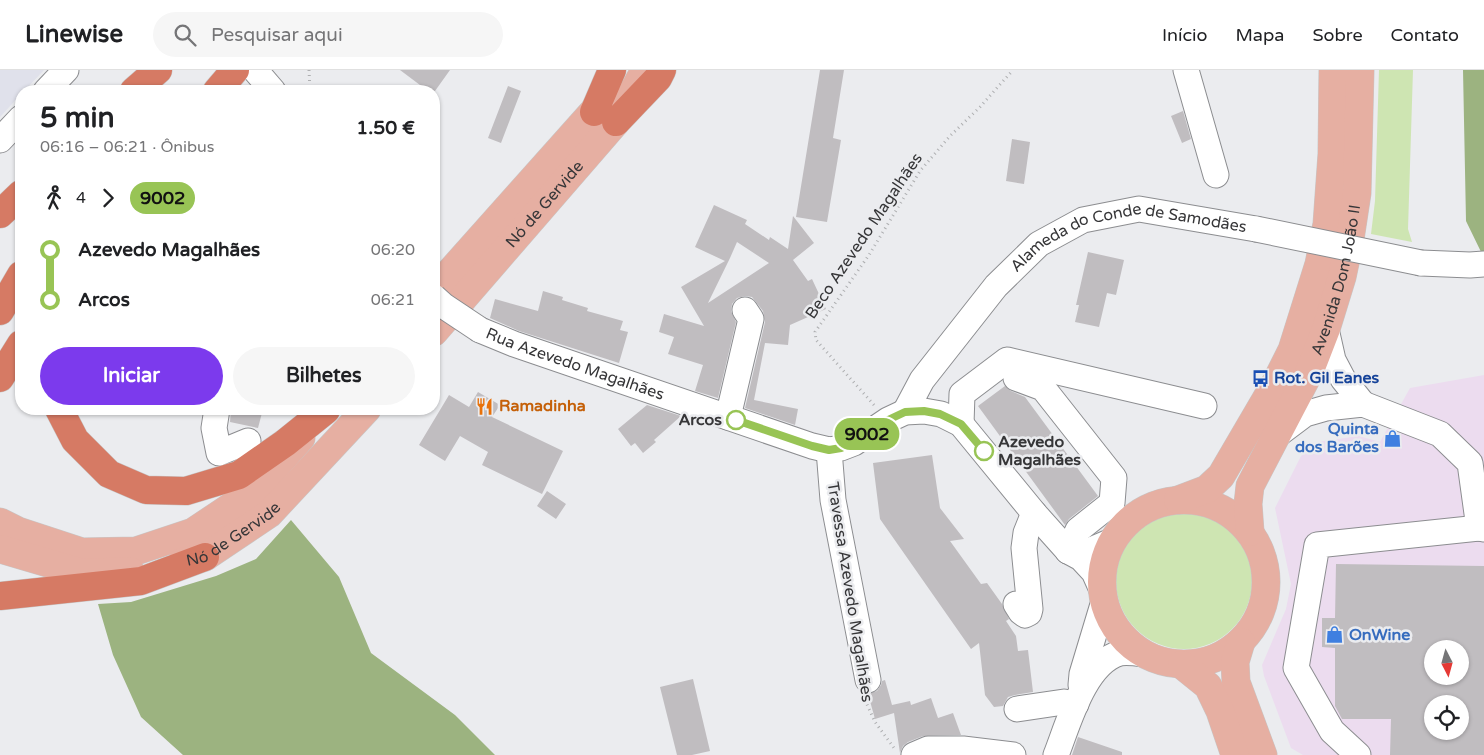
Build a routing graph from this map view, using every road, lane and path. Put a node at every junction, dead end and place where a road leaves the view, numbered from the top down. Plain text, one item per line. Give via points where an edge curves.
1 (66, 70) edge
2 (158, 70) edge
3 (162, 70) edge
4 (235, 70) edge
5 (308, 70) edge
6 (612, 70) edge
7 (626, 70) edge
8 (645, 70) edge
9 (662, 70) edge
10 (1013, 70) edge
11 (1186, 70) edge
12 (1333, 70) edge
13 (1360, 70) edge
14 (52, 85) edge
15 (141, 85) edge
16 (151, 85) edge
17 (222, 85) edge
18 (309, 85) edge
19 (605, 117) junction
20 (15, 124) edge
21 (0, 140) edge
22 (1216, 175) dead end
23 (15, 200) edge
24 (0, 214) edge
25 (1484, 264) edge
26 (440, 284) edge
27 (15, 285) edge
28 (440, 302) edge
29 (745, 310) dead end
30 (0, 311) edge
31 (440, 324) edge
32 (1326, 329) junction
33 (15, 354) edge
34 (0, 378) edge
35 (1016, 378) dead end
36 (1363, 404) junction
37 (1204, 406) dead end
38 (62, 415) edge
39 (216, 415) edge
40 (319, 415) edge
41 (321, 415) edge
42 (361, 415) edge
43 (896, 416) junction
44 (728, 418) junction
45 (961, 424) junction
46 (1277, 435) junction
47 (248, 441) dead end
48 (829, 450) junction
49 (1477, 464) edge
50 (1178, 500) junction
51 (1034, 513) junction
52 (0, 522) edge
53 (1482, 529) edge
54 (1250, 532) junction
55 (1112, 541) junction
56 (0, 549) edge
57 (1068, 551) junction
58 (205, 557) junction
59 (0, 596) edge
60 (1103, 596) junction
61 (1016, 604) dead end
62 (1241, 642) junction
63 (1143, 654) junction
64 (1182, 665) junction
65 (868, 680) joint
66 (1077, 700) junction
67 (1017, 709) dead end
68 (899, 755) edge
69 (914, 755) edge
70 (1013, 755) edge
71 (1056, 755) edge
72 (1236, 755) edge
73 (1263, 755) edge
74 (1358, 755) edge

1 - 14 street
2 - 15 highway
3 - 16 highway
4 - 17 highway
5 - 18 path
6 - 19 highway
7 - 19 main road, Nó de Gervide
8 - 19 main road, Nó de Gervide
9 - 19 highway via 658,78
10 - 43 path, Beco Azevedo Magalhães via 920,171 869,255 815,332 816,340
11 - 22 street
12 - 50 main road, Avenida Dom João II via 1327,224 1319,264 1292,350 1221,476 1206,489
13 - 32 main road, Avenida Dom João II via 1353,221 1342,277
19 - 26 main road, Nó de Gervide
19 - 31 main road, Nó de Gervide
20 - 21 street
23 - 24 highway
25 - 43 street, Alameda do Conde de Samodães, bridge via 1422,263 1256,229 1139,210 1083,220 1039,244 996,286
27 - 30 highway
28 - 44 street, Rua Azevedo Magalhães, bridge via 498,339
29 - 44 street via 751,320
32 - 36 street via 1333,360
32 - 46 main road, Avenida Dom João II via 1309,373
33 - 34 highway
35 - 57 street via 1043,388 1114,478 1112,503 1078,530
36 - 46 street via 1305,414
36 - 49 street via 1440,434
37 - 45 street via 1007,360 962,394
38 - 40 highway via 75,440 109,474 146,490 186,491 239,475
39 - 47 street via 214,428 219,453
41 - 52 main road, Nó de Gervide via 253,492 193,532 136,551 82,552
42 - 58 main road, Nó de Gervide via 269,514
43 - 45 street via 924,411
43 - 48 street via 854,443
44 - 48 street, Rua Azevedo Magalhães
45 - 51 street
46 - 54 main road, Avenida Dom João II via 1250,486
48 - 65 street, Travessa Azevedo Magalhães via 833,500
49 - 53 street
50 - 54 main road via 1199,500 1218,506 1236,517
50 - 55 main road via 1152,506 1129,520
51 - 57 street
51 - 61 street via 1024,548 1029,613 1025,615
53 - 74 street via 1317,545 1296,668 1332,731
54 - 62 main road via 1263,555 1267,581 1264,607 1252,630
55 - 57 street via 1091,550
55 - 60 main road via 1103,565
56 - 58 main road, Nó de Gervide via 82,573 140,571
57 - 60 street via 1082,558 1094,572
58 - 59 highway via 141,581
60 - 63 main road via 1112,622 1125,640
60 - 66 street
62 - 64 main road via 1214,659
62 - 73 main road via 1235,662 1236,682
63 - 64 main road
63 - 66 street via 1120,653 1105,660
64 - 72 main road via 1208,686
65 - 68 path, Travessa Azevedo Magalhães via 865,700
66 - 67 street
66 - 71 street
69 - 70 street via 928,749 963,749

